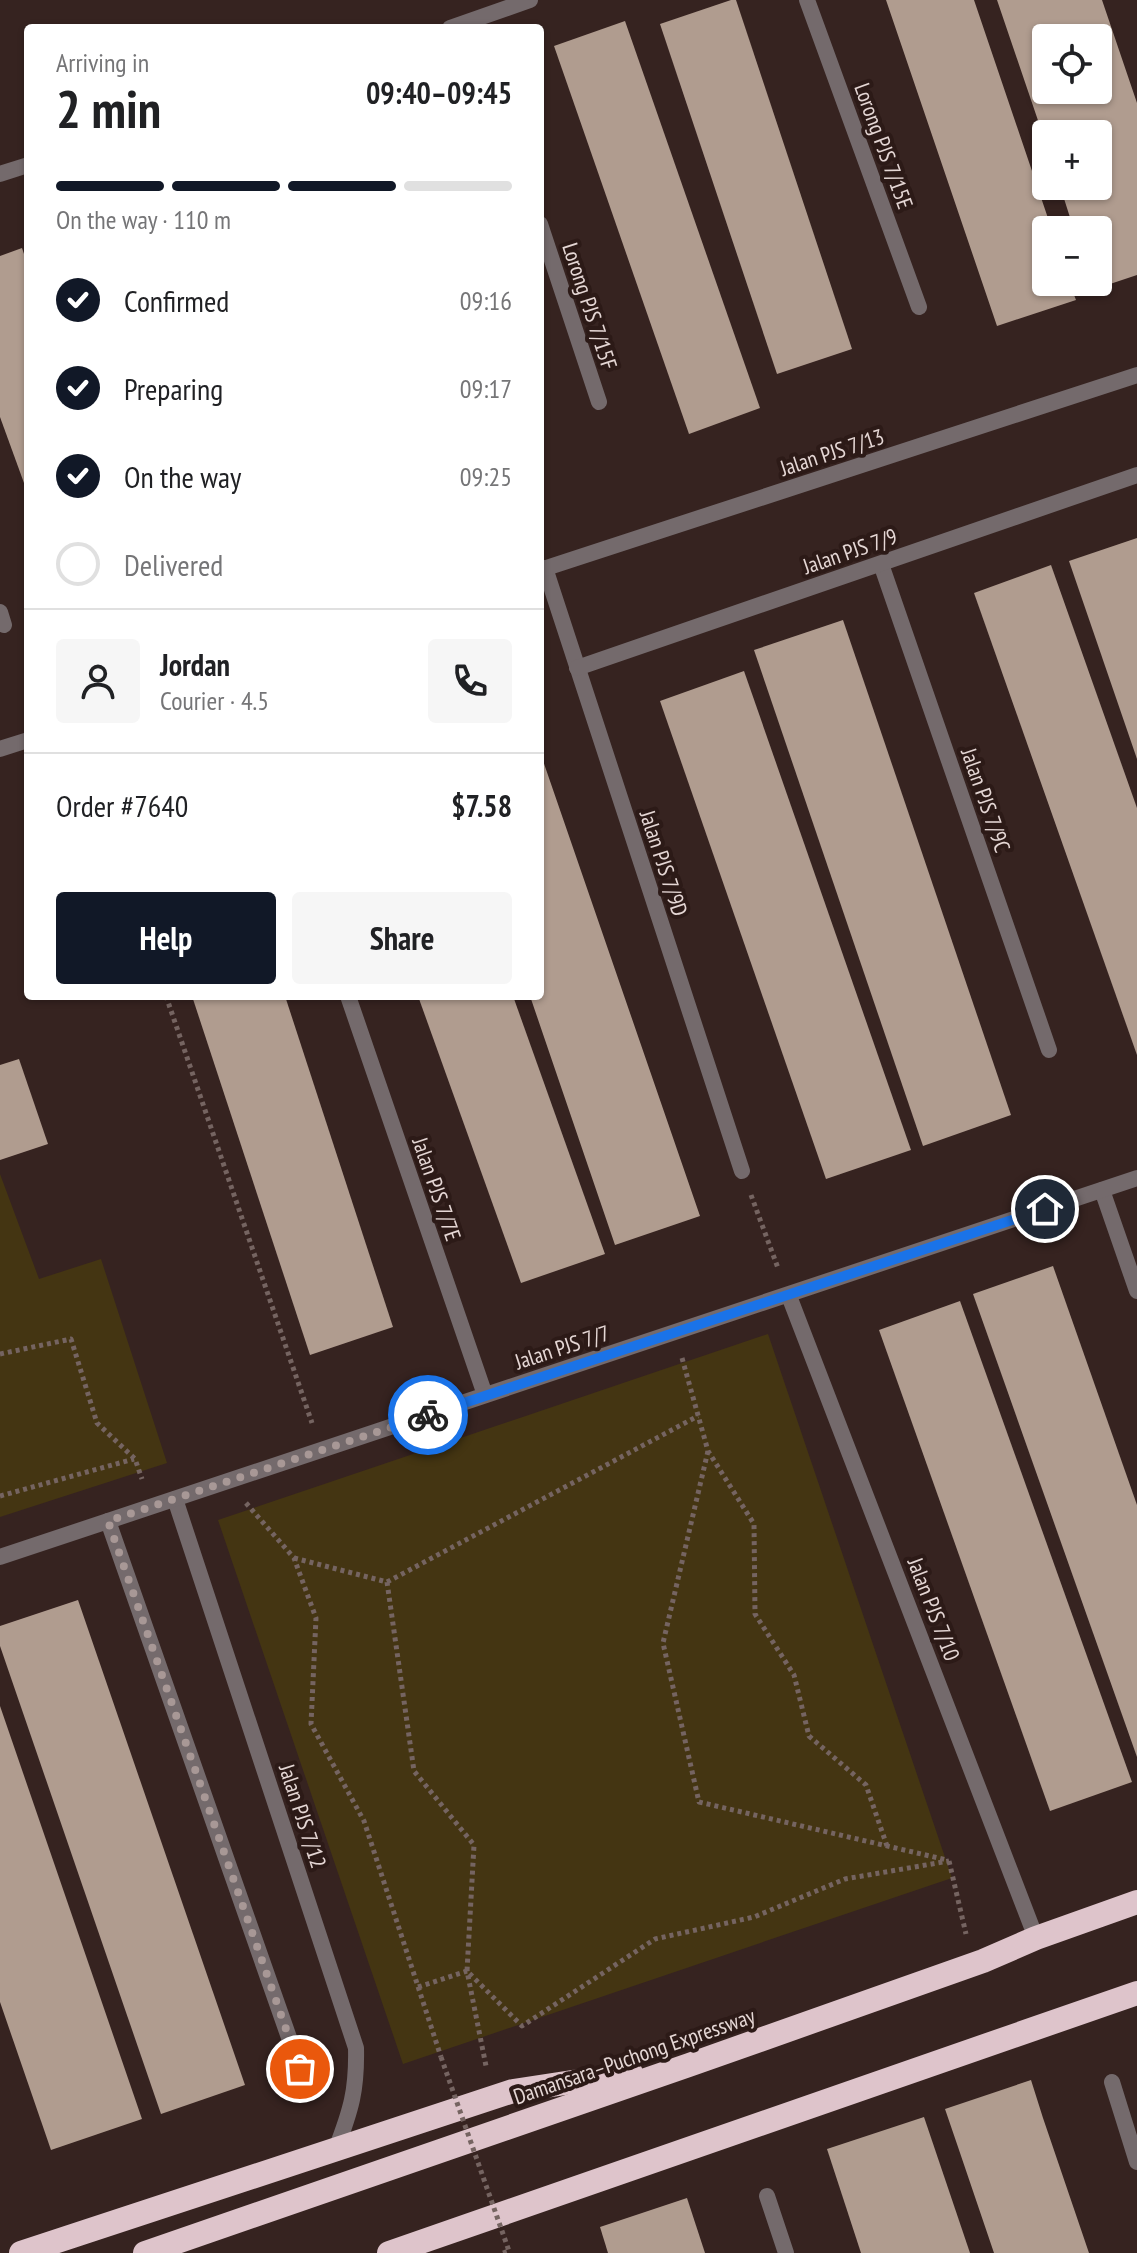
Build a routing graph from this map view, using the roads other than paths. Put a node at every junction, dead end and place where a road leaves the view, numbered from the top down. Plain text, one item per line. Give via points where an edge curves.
1 (530, 0) edge
2 (807, 0) edge
3 (474, 24) edge
4 (24, 166) edge
5 (0, 174) edge
6 (544, 236) edge
7 (919, 307) dead end
8 (1137, 375) edge
9 (599, 402) dead end
10 (1137, 475) edge
11 (881, 564) junction
12 (544, 568) edge
13 (544, 575) edge
14 (577, 668) junction
15 (24, 741) edge
16 (0, 749) edge
17 (349, 1000) edge
18 (1049, 1050) dead end
19 (742, 1171) road end
20 (1137, 1178) edge
21 (1102, 1190) junction
22 (1137, 1291) edge
23 (789, 1296) junction
24 (485, 1395) junction
25 (175, 1499) junction
26 (108, 1521) junction
27 (0, 1557) edge
28 (1137, 1902) edge
29 (1036, 1938) junction
30 (1137, 1993) edge
31 (689, 2065) junction
32 (300, 2069) dead end
33 (1112, 2082) dead end
34 (336, 2149) junction
35 (1137, 2162) edge
36 (767, 2196) dead end
37 (21, 2253) edge
38 (145, 2253) edge
39 (389, 2253) edge
40 (786, 2253) edge

1 - 3 street
2 - 7 street, Lorong PJS 7/15E
4 - 5 street
6 - 9 street, Lorong PJS 7/15F
8 - 12 street, Jalan PJS 7/13
10 - 11 street, Jalan PJS 7/9
11 - 14 street, Jalan PJS 7/9
11 - 18 street, Jalan PJS 7/9C
13 - 14 street, Jalan PJS 7/9D
14 - 19 street, Jalan PJS 7/9D
15 - 16 street
17 - 24 street, Jalan PJS 7/7E
20 - 21 street, Jalan PJS 7/7
21 - 22 street
21 - 23 street, Jalan PJS 7/7
23 - 24 street, Jalan PJS 7/7
23 - 29 street, Jalan PJS 7/10
24 - 25 street, Jalan PJS 7/7
25 - 26 street, Jalan PJS 7/7
25 - 34 street, Jalan PJS 7/12 via 356,2048 352,2109
26 - 27 street, Jalan PJS 7/7
26 - 32 street
28 - 29 highway, Damansara–Puchong Expressway
29 - 31 highway, Damansara–Puchong Expressway
30 - 39 highway
31 - 34 highway via 513,2091
31 - 38 highway, Damansara–Puchong Expressway
33 - 35 street
34 - 37 highway
36 - 40 street

